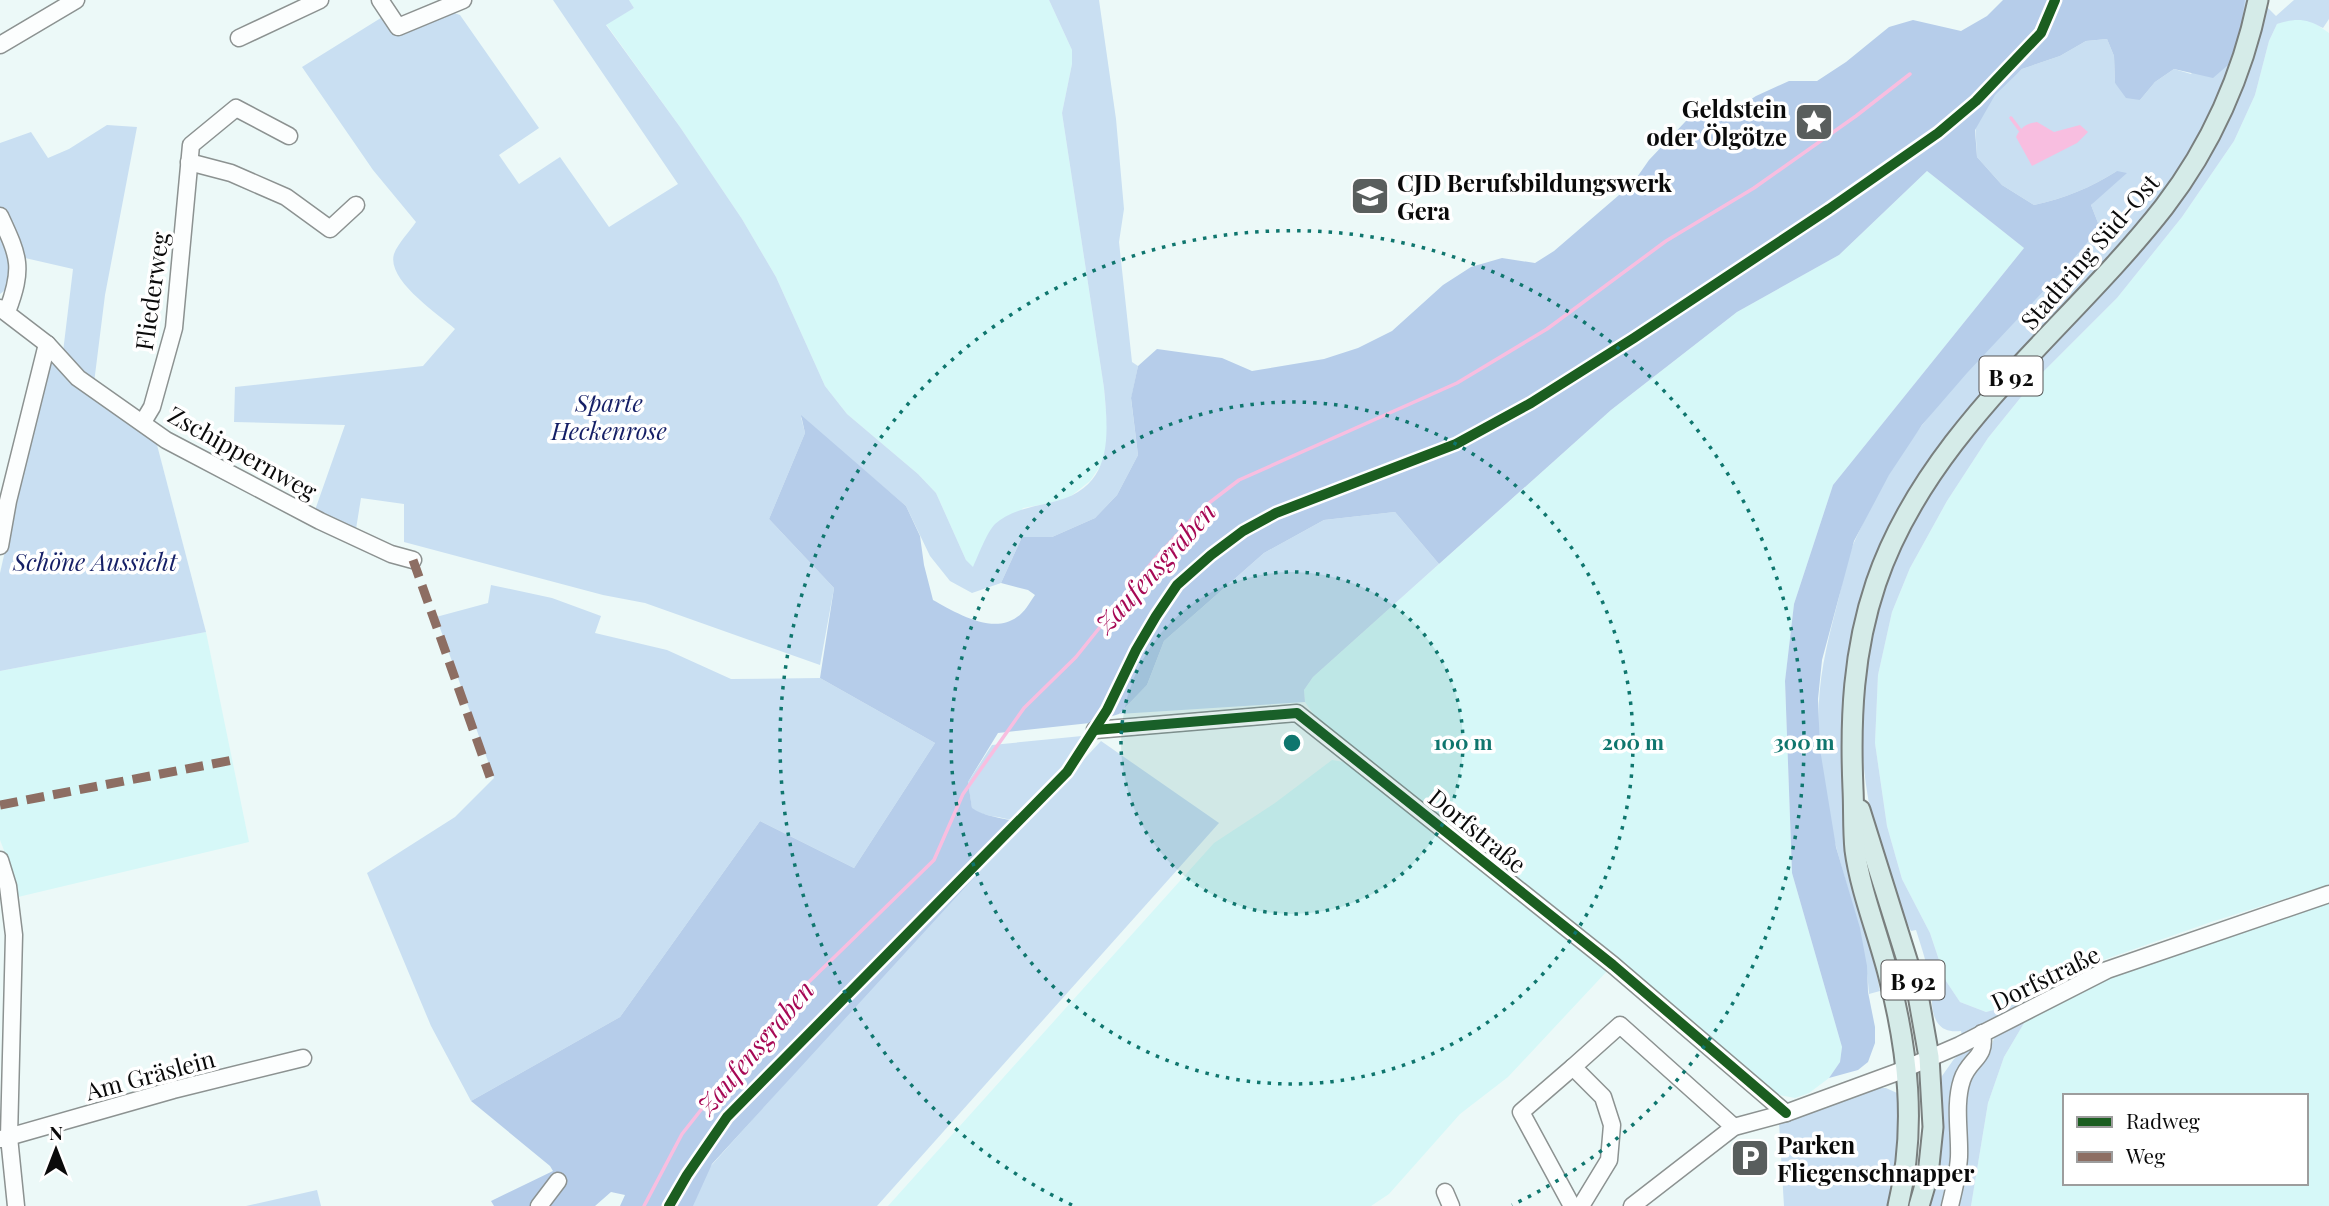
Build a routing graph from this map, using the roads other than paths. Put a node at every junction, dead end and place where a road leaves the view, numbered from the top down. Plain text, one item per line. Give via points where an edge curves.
1 (75, 0) edge
2 (320, 0) edge
3 (380, 0) edge
4 (2258, 0) edge
5 (460, 2) edge
6 (239, 38) dead end
7 (0, 45) edge
8 (289, 136) dead end
9 (189, 162) junction
10 (356, 205) dead end
11 (0, 216) edge
12 (3, 310) edge
13 (47, 344) junction
14 (143, 422) junction
15 (0, 546) edge
16 (413, 559) dead end
17 (1095, 730) dead end
18 (1853, 790) junction
19 (0, 859) edge
20 (2329, 894) edge
21 (1982, 1033) junction
22 (1930, 1057) junction
23 (303, 1058) dead end
24 (1573, 1067) junction
25 (1906, 1068) junction
26 (1786, 1113) junction
27 (1734, 1127) junction
28 (4, 1138) edge
29 (558, 1181) dead end
30 (16, 1206) edge
31 (539, 1206) edge
32 (1572, 1206) edge
33 (1581, 1206) edge
34 (1632, 1206) edge
35 (1898, 1206) edge
36 (1919, 1206) edge
37 (1950, 1206) edge

1 - 7 street
2 - 6 street
3 - 5 street via 398,27
4 - 18 main road, Stadtring Süd-Ost / B 92 via 2243,60 2224,107 2165,206 1961,434 1892,541 1863,624 1855,667
8 - 9 street, Fliederweg via 236,108 191,145
9 - 10 street via 230,173 286,197 330,229
9 - 14 street, Fliederweg via 174,328 152,407
11 - 12 street via 18,254 16,289
12 - 13 street, Zschippernweg
13 - 14 street, Zschippernweg via 78,378
13 - 15 street
14 - 16 street, Zschippernweg via 166,440 320,521 391,554
17 - 26 street, Dorfstraße via 1297,713 1613,965
18 - 22 main road, Stadtring Süd-Ost / B 92 via 1918,995
18 - 25 main road, Stadtring Süd-Ost / B 92 via 1855,851 1888,974
19 - 28 street via 14,935
20 - 21 street, Dorfstraße via 2108,970
21 - 22 street, Dorfstraße
21 - 37 street via 1981,1054 1961,1080 1959,1158
22 - 25 street, Dorfstraße
22 - 36 main road, Stadtring Süd-Ost / B 92 via 1933,1127
23 - 28 street, Am Gräslein
24 - 27 street via 1620,1025
24 - 32 street via 1521,1112
24 - 33 street via 1603,1097 1612,1125 1609,1160
25 - 26 street, Dorfstraße
25 - 35 main road, Stadtring Süd-Ost / B 92 via 1909,1120
26 - 27 street, Dorfstraße
27 - 34 street, Dorfstraße
28 - 30 street
29 - 31 street

